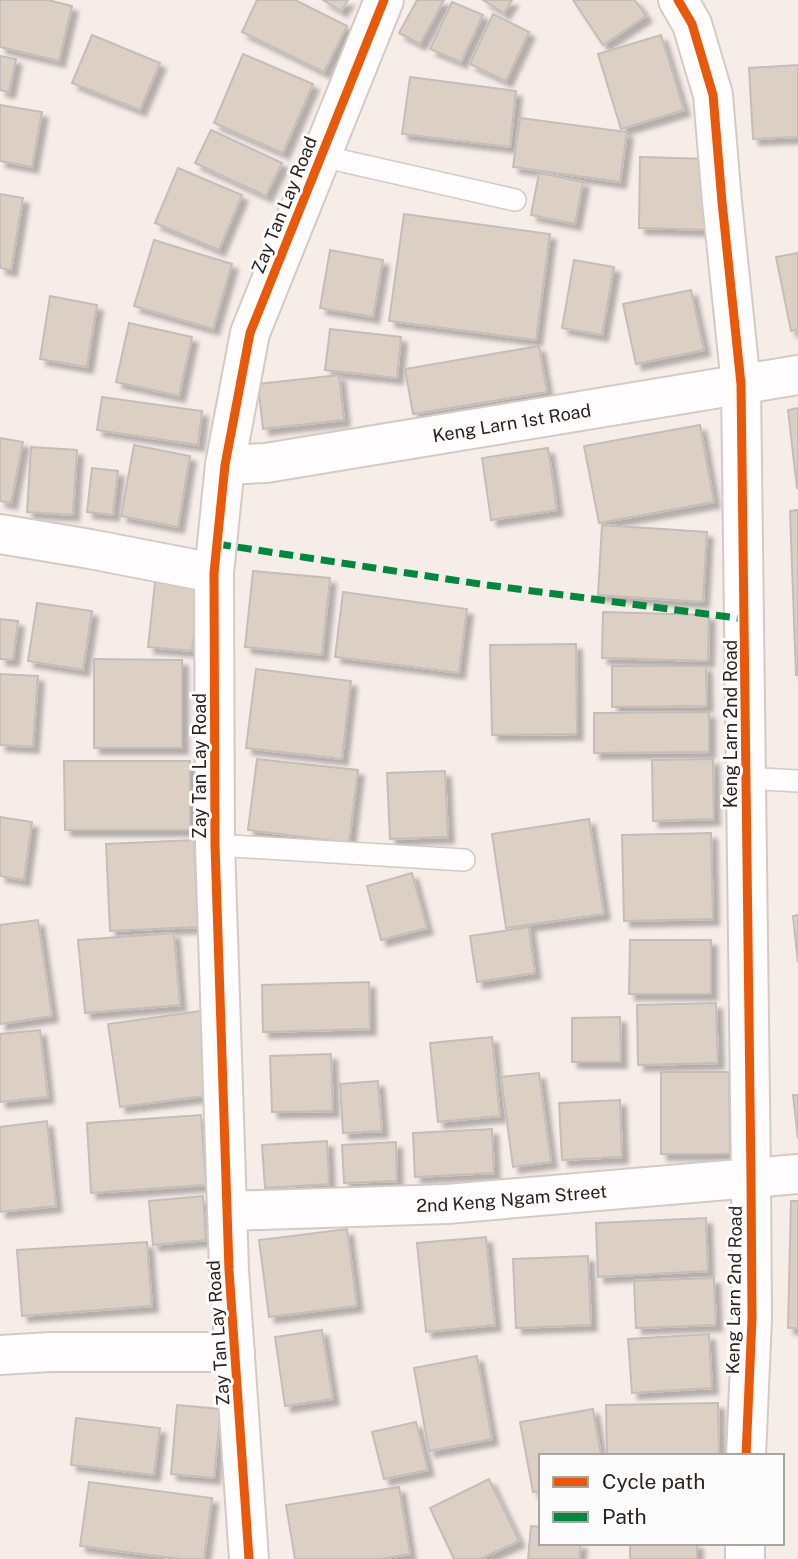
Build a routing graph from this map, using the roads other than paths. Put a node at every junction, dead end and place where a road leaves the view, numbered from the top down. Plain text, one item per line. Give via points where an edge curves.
1 (383, 0) edge
2 (678, 0) edge
3 (321, 156) junction
4 (515, 200) dead end
5 (798, 375) edge
6 (741, 384) junction
7 (225, 465) junction
8 (0, 534) edge
9 (214, 573) junction
10 (745, 778) junction
11 (798, 781) edge
12 (215, 845) junction
13 (464, 860) dead end
14 (798, 1174) edge
15 (751, 1179) junction
16 (227, 1211) junction
17 (235, 1352) junction
18 (0, 1355) edge
19 (746, 1454) edge
20 (249, 1559) edge

1 - 3 street, Zay Tan Lay Road
2 - 6 street, Keng Larn 2nd Road via 692,24 713,95
3 - 4 lane
3 - 7 street, Zay Tan Lay Road via 250,333
5 - 6 street, Keng Larn 1st Road
6 - 7 street, Keng Larn 1st Road via 266,463
6 - 10 street, Keng Larn 2nd Road
7 - 9 street, Zay Tan Lay Road
8 - 9 street
9 - 12 street, Zay Tan Lay Road
10 - 11 lane
10 - 15 street, Keng Larn 2nd Road
12 - 13 lane
12 - 16 street, Zay Tan Lay Road
14 - 15 street, 2nd Keng Ngam Street
15 - 16 street, 2nd Keng Ngam Street via 447,1204
15 - 19 street, Keng Larn 2nd Road
16 - 17 street, Zay Tan Lay Road
17 - 18 street
17 - 20 street, Zay Tan Lay Road

